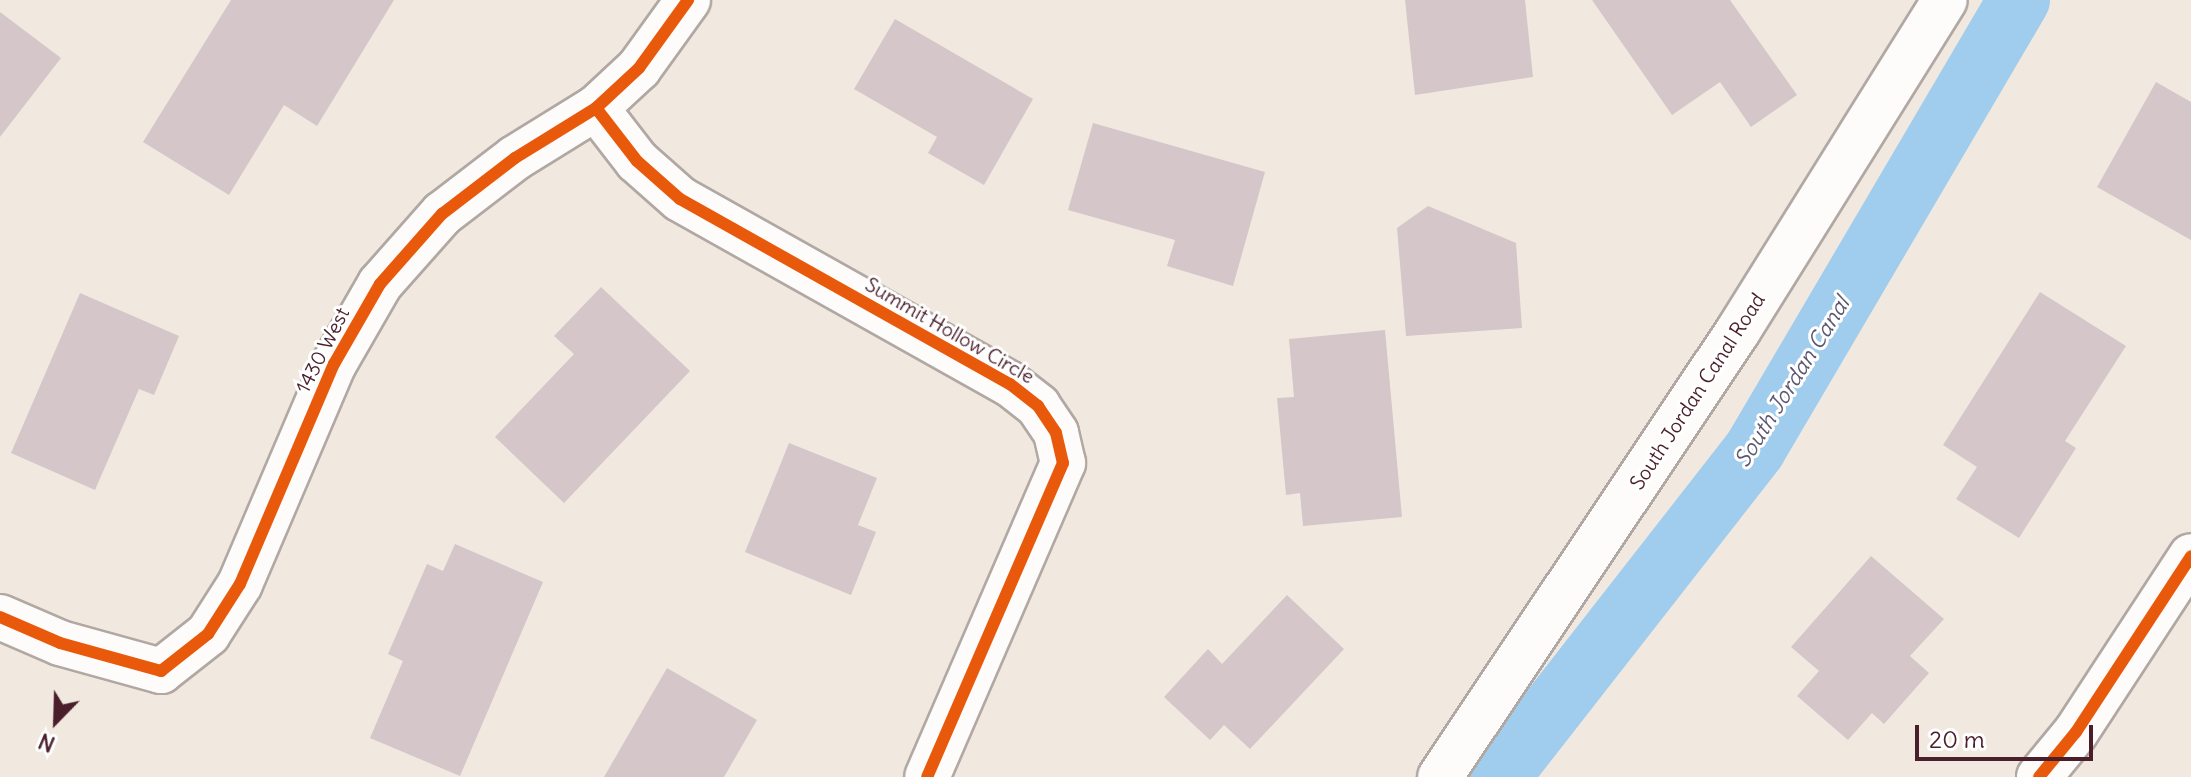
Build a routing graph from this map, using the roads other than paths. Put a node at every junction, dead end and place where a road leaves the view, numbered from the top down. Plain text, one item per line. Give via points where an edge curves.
1 (688, 0) edge
2 (1945, 0) edge
3 (596, 108) junction
4 (2191, 556) edge
5 (0, 617) edge
6 (927, 777) edge
7 (1440, 777) edge
8 (2039, 777) edge

1 - 3 street, 1430 West via 639,68
2 - 7 street, South Jordan Canal Road via 1738,331
3 - 5 street, 1430 West via 515,158 442,214 380,284 334,364 240,584 208,634 161,671 60,643
3 - 6 street, Summit Hollow Circle via 637,161 680,199 1010,384 1038,406 1056,433 1063,463
4 - 8 street via 2084,720

